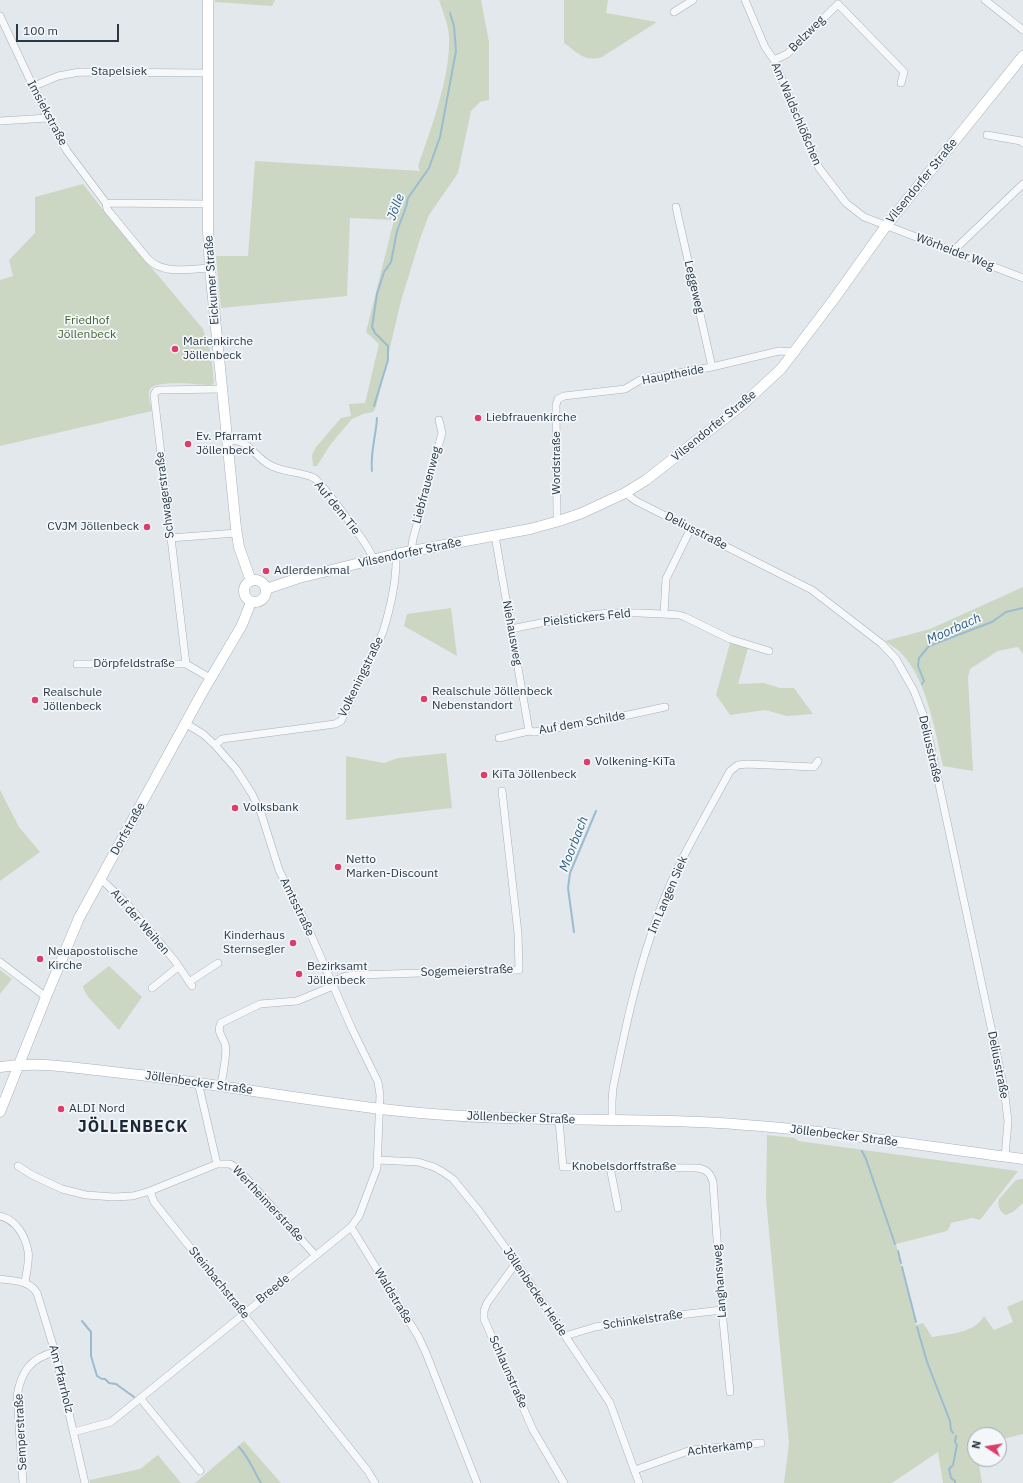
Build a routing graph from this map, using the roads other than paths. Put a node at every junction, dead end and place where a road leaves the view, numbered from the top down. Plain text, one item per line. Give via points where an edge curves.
1 (208, 0) edge
2 (693, 0) edge
3 (745, 0) edge
4 (986, 0) edge
5 (674, 12) dead end
6 (0, 16) edge
7 (1023, 30) edge
8 (1023, 57) edge
9 (774, 60) junction
10 (208, 73) junction
11 (901, 83) dead end
12 (32, 87) junction
13 (48, 118) junction
14 (0, 121) edge
15 (987, 135) dead end
16 (1023, 143) edge
17 (1023, 184) edge
18 (106, 203) junction
19 (208, 204) junction
20 (676, 207) dead end
21 (886, 226) junction
22 (953, 251) junction
23 (210, 268) junction
24 (1023, 278) edge
25 (796, 352) junction
26 (712, 367) junction
27 (222, 389) junction
28 (556, 405) joint
29 (439, 420) dead end
30 (227, 440) junction
31 (625, 493) junction
32 (559, 521) junction
33 (691, 528) junction
34 (237, 533) junction
35 (495, 536) junction
36 (170, 538) junction
37 (411, 551) junction
38 (396, 554) junction
39 (373, 560) junction
40 (251, 581) junction
41 (266, 589) junction
42 (251, 602) junction
43 (664, 614) junction
44 (511, 629) junction
45 (769, 651) dead end
46 (77, 664) dead end
47 (186, 664) junction
48 (210, 678) junction
49 (665, 707) dead end
50 (185, 723) junction
51 (529, 731) junction
52 (499, 738) dead end
53 (215, 745) junction
54 (818, 761) dead end
55 (502, 791) dead end
56 (101, 879) junction
57 (0, 962) edge
58 (218, 963) dead end
59 (178, 967) junction
60 (332, 984) junction
61 (152, 988) dead end
62 (46, 997) junction
63 (20, 1064) junction
64 (0, 1066) edge
65 (198, 1082) junction
66 (221, 1086) junction
67 (380, 1109) junction
68 (0, 1112) edge
69 (559, 1120) junction
70 (612, 1120) junction
71 (1005, 1157) junction
72 (378, 1160) junction
73 (1023, 1160) edge
74 (217, 1164) junction
75 (18, 1166) dead end
76 (610, 1168) junction
77 (708, 1171) joint
78 (150, 1191) junction
79 (618, 1208) dead end
80 (0, 1216) edge
81 (351, 1227) junction
82 (315, 1255) junction
83 (516, 1263) junction
84 (0, 1279) edge
85 (25, 1283) junction
86 (722, 1310) junction
87 (244, 1314) junction
88 (565, 1336) junction
89 (55, 1352) junction
90 (730, 1392) dead end
91 (140, 1398) junction
92 (74, 1432) junction
93 (760, 1443) dead end
94 (635, 1470) junction
95 (200, 1471) dead end
96 (23, 1483) edge
97 (85, 1483) edge
98 (375, 1483) edge
99 (477, 1483) edge
100 (564, 1483) edge
101 (640, 1483) edge

1 - 10 main road, Eickumer Straße
2 - 5 street
3 - 9 street, Am Waldschlößchen via 765,47
4 - 7 street
6 - 12 street, Imsiekstraße
8 - 21 main road, Vilsendorfer Straße
9 - 11 street, Belzweg via 786,54 838,4 904,72
9 - 21 street, Am Waldschlößchen via 819,168 846,203 864,217
10 - 12 street, Stapelsiek via 80,72 58,76
10 - 19 main road, Eickumer Straße
12 - 13 street, Imsiekstraße
13 - 14 street
13 - 18 street, Imsiekstraße via 67,151
15 - 16 street
17 - 22 street
18 - 19 street
18 - 23 street, Imsiekstraße via 107,209 152,264 168,269
19 - 23 main road, Eickumer Straße
20 - 26 street, Leggeweg
21 - 22 street, Wörheider Weg
21 - 25 main road, Vilsendorfer Straße
22 - 24 street, Wörheider Weg
23 - 27 main road, Eickumer Straße
25 - 26 street, Hauptheide via 779,351
25 - 31 main road, Vilsendorfer Straße via 770,381 742,405 646,480
26 - 28 street, Hauptheide via 640,380 625,389 564,396 558,399
27 - 30 main road, Eickumer Straße
27 - 36 street, Schwagerstraße via 160,390 154,395
28 - 32 street, Wordstraße
29 - 37 street, Liebfrauenweg via 442,433 412,539
30 - 34 main road, Eickumer Straße
30 - 39 street, Auf dem Tie via 246,444 267,464 278,469 320,482 360,536
31 - 32 main road, Vilsendorfer Straße
31 - 33 street, Deliusstraße
32 - 35 main road, Vilsendorfer Straße
33 - 43 street via 666,579
33 - 71 street, Deliusstraße via 812,590 882,644 896,659 914,691 924,717 931,747 1004,1088 1008,1121
34 - 36 street
34 - 40 main road, Eickumer Straße
35 - 37 main road, Vilsendorfer Straße
35 - 44 street, Niehausweg
36 - 47 street, Schwagerstraße
37 - 38 main road, Vilsendorfer Straße
38 - 39 main road, Vilsendorfer Straße
38 - 53 street, Volkeningstraße via 388,616 341,721 222,739
39 - 41 main road, Vilsendorfer Straße
40 - 41 main road via 260,581
40 - 42 main road via 246,584 244,592 246,599
41 - 42 main road via 262,600
42 - 48 main road, Dorfstraße via 242,625
43 - 44 street, Pielstickers Feld via 610,614 556,620
43 - 45 street, Pielstickers Feld via 685,617 730,639
44 - 51 street, Niehausweg
46 - 47 street, Dörpfeldstraße
47 - 48 street, Dörpfeldstraße
48 - 50 main road, Dorfstraße
49 - 51 street, Auf dem Schilde
50 - 53 street, Amtsstraße
50 - 56 main road, Dorfstraße
51 - 52 street, Auf dem Schilde
53 - 60 street, Amtsstraße via 236,769 252,794 279,870 305,921
54 - 70 street, Im Langen Siek via 814,768 747,764 738,765 730,771 678,868 658,913 634,992 614,1082
55 - 60 street, Sogemeierstraße via 518,933 519,970 356,975 346,976
56 - 59 street, Auf der Weihen via 129,906
56 - 62 main road, Dorfstraße via 79,918
57 - 62 street
58 - 59 street, Auf der Weihen via 191,984
59 - 61 street, Auf der Weihen
60 - 66 street via 297,1002 260,1004 221,1024 219,1030 226,1050
60 - 67 street, Amtsstraße via 378,1082
62 - 63 main road, Dorfstraße
63 - 64 main road, Jöllenbecker Straße
63 - 65 main road, Jöllenbecker Straße via 62,1066
63 - 68 main road, Dorfstraße
65 - 66 main road, Jöllenbecker Straße
65 - 74 street
66 - 67 main road, Jöllenbecker Straße
67 - 69 main road, Jöllenbecker Straße via 463,1117
67 - 72 street
69 - 70 main road, Jöllenbecker Straße
69 - 76 street, Knobelsdorffstraße via 563,1167
70 - 71 main road, Jöllenbecker Straße via 770,1127
71 - 73 main road, Jöllenbecker Straße
72 - 81 street via 359,1216
72 - 83 street, Jöllenbecker Heide via 418,1162 434,1167 453,1179 479,1210
74 - 78 street, Wertheimerstraße
74 - 82 street, Wertheimerstraße via 230,1164 238,1169
75 - 78 street via 52,1185 76,1193 114,1197 133,1196
76 - 77 street, Knobelsdorffstraße via 696,1168
76 - 79 street
77 - 86 street, Langhansweg via 713,1182
78 - 87 street, Steinbachstraße via 154,1202
80 - 85 street via 14,1222 29,1252
81 - 82 street, Breede
81 - 99 street, Waldstraße via 418,1336
82 - 87 street, Breede
83 - 88 street, Jöllenbecker Heide
83 - 100 street, Schlaunstraße via 487,1303 484,1319 533,1430
84 - 85 street
85 - 89 street, Am Pfarrholz via 33,1287 37,1293
86 - 88 street, Schinkelstraße via 631,1321 595,1327
86 - 90 street, Langhansweg
87 - 91 street, Breede
87 - 98 street, Steinbachstraße
88 - 94 street, Jöllenbecker Heide via 610,1403
89 - 92 street, Am Pfarrholz
89 - 96 street, Semperstraße via 45,1354 32,1362 19,1383 17,1396
91 - 92 street, Breede via 111,1422
91 - 95 street
92 - 97 street, Am Pfarrholz
93 - 94 street, Achterkamp via 691,1450
94 - 101 street, Jöllenbecker Heide

